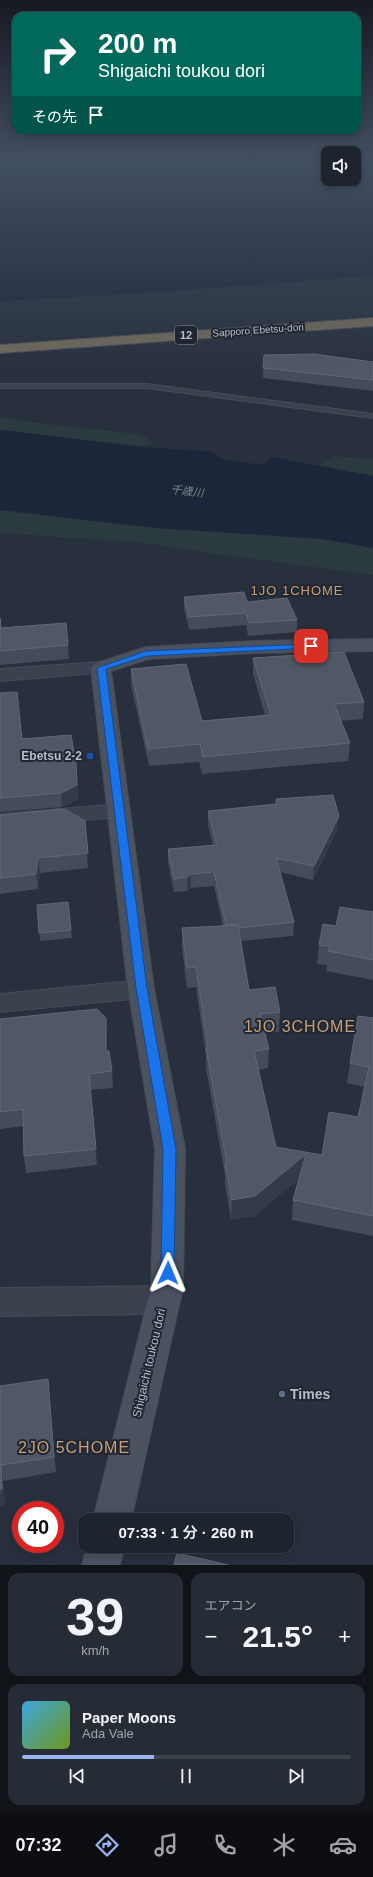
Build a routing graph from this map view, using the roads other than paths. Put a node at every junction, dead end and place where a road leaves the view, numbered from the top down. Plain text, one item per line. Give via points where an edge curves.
1 (373, 322) edge
2 (373, 331) edge
3 (0, 349) edge
4 (0, 356) edge
5 (0, 386) edge
6 (373, 416) edge
7 (373, 645) edge
8 (102, 668) junction
9 (0, 675) edge
10 (119, 811) junction
11 (0, 821) edge
12 (141, 988) junction
13 (0, 1003) edge
14 (164, 1300) junction
15 (0, 1302) edge
16 (114, 1513) edge
17 (104, 1553) edge
18 (101, 1565) edge

1 - 3 highway, Sapporo Ebetsu-dori / 12
2 - 4 highway, Sapporo Ebetsu-dori / 12 via 133,345
5 - 6 lane via 147,386
7 - 8 street via 254,647 146,653
8 - 9 street
8 - 10 street, Shigaichi toukou dori
10 - 11 street
10 - 12 street, Shigaichi toukou dori
12 - 13 street
12 - 14 street, Shigaichi toukou dori via 170,1149 167,1288
14 - 15 street
14 - 16 street, Shigaichi toukou dori
17 - 18 street

